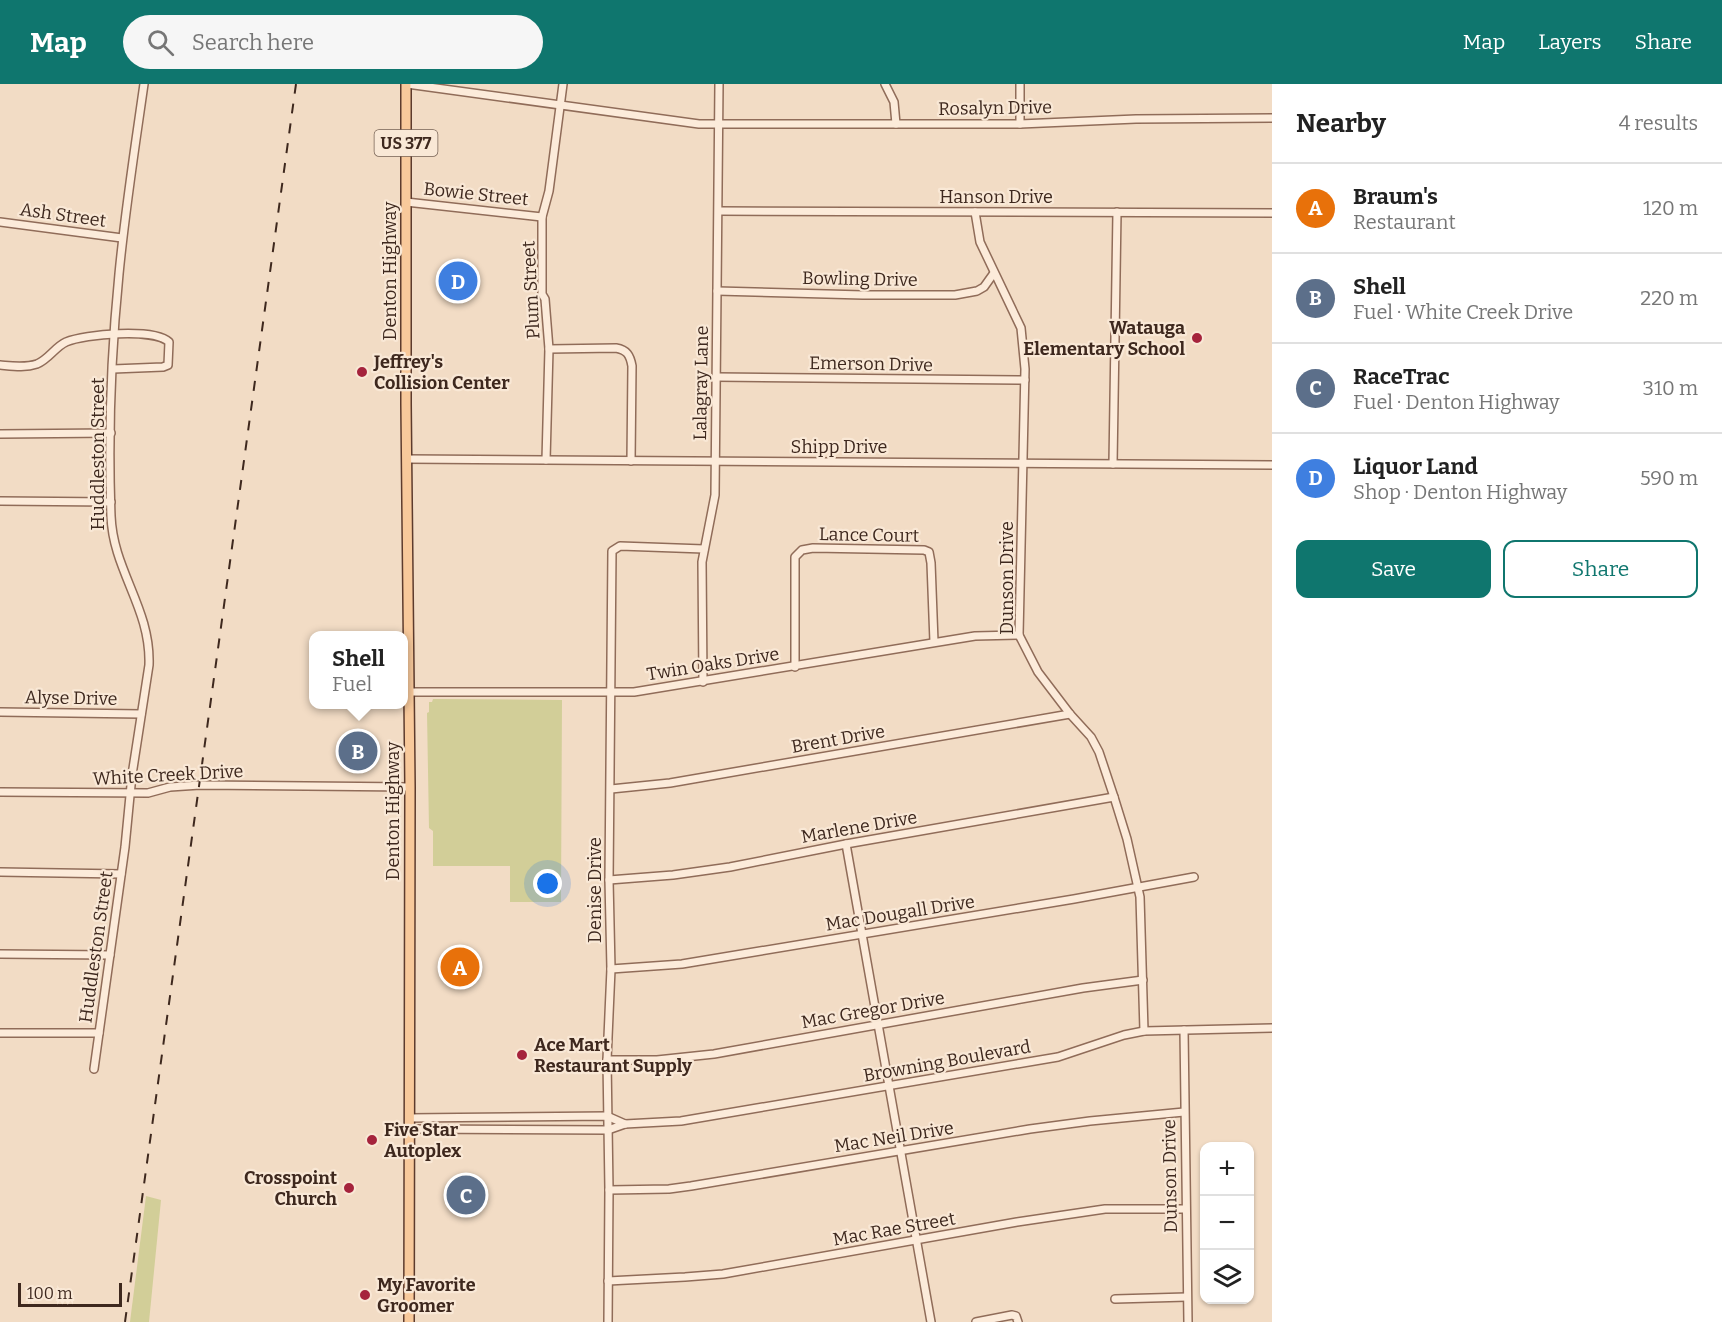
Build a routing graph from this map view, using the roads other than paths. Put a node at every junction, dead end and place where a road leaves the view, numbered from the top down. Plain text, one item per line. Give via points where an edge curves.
1 (144, 84) edge
2 (406, 84) edge
3 (563, 84) edge
4 (719, 84) edge
5 (885, 84) edge
6 (1020, 84) edge
7 (561, 105) junction
8 (1272, 118) edge
9 (896, 124) junction
10 (1020, 124) junction
11 (718, 125) junction
12 (406, 202) junction
13 (719, 210) junction
14 (975, 212) junction
15 (1117, 212) junction
16 (1272, 213) edge
17 (542, 217) junction
18 (0, 222) edge
19 (122, 238) junction
20 (994, 273) junction
21 (717, 291) junction
22 (115, 334) junction
23 (549, 349) junction
24 (0, 365) edge
25 (113, 369) junction
26 (716, 377) junction
27 (1025, 380) junction
28 (111, 433) junction
29 (0, 434) edge
30 (406, 459) junction
31 (546, 460) junction
32 (631, 461) junction
33 (716, 462) junction
34 (1022, 464) junction
35 (1113, 464) junction
36 (1272, 465) edge
37 (0, 501) edge
38 (111, 502) junction
39 (704, 549) junction
40 (1019, 635) junction
41 (934, 642) junction
42 (795, 667) junction
43 (703, 682) junction
44 (409, 692) junction
45 (612, 693) junction
46 (0, 712) edge
47 (141, 714) junction
48 (1070, 714) junction
49 (410, 787) junction
50 (611, 789) junction
51 (0, 792) edge
52 (131, 794) junction
53 (1114, 797) junction
54 (846, 844) junction
55 (0, 872) edge
56 (121, 874) junction
57 (1194, 877) dead end
58 (609, 880) junction
59 (1138, 887) junction
60 (862, 934) junction
61 (0, 954) edge
62 (110, 955) junction
63 (611, 969) junction
64 (1143, 980) junction
65 (878, 1024) junction
66 (1272, 1028) edge
67 (1184, 1030) junction
68 (1144, 1031) junction
69 (0, 1033) edge
70 (99, 1033) junction
71 (607, 1060) junction
72 (94, 1069) dead end
73 (889, 1087) junction
74 (1184, 1112) junction
75 (607, 1116) junction
76 (499, 1117) junction
77 (409, 1118) junction
78 (625, 1124) junction
79 (409, 1129) junction
80 (500, 1130) junction
81 (608, 1130) junction
82 (900, 1152) junction
83 (609, 1190) junction
84 (1185, 1209) junction
85 (916, 1240) junction
86 (608, 1281) junction
87 (1187, 1297) junction
88 (1115, 1299) dead end
89 (1017, 1319) edge
90 (409, 1322) edge
91 (608, 1322) edge
92 (931, 1322) edge
93 (975, 1322) edge
94 (1188, 1322) edge

1 - 19 street, Huddleston Street
2 - 7 street, Rosalyn Drive
2 - 12 main road, Denton Highway / US 377
3 - 7 street, Plum Street
4 - 11 street, Lalagray Lane
5 - 9 street via 894,102
6 - 10 street
7 - 11 street, Rosalyn Drive
7 - 17 street, Plum Street
8 - 10 street, Rosalyn Drive
9 - 10 street, Rosalyn Drive
9 - 11 street, Rosalyn Drive
11 - 13 street, Lalagray Lane
12 - 17 street, Bowie Street
12 - 30 main road, Denton Highway / US 377
13 - 14 street, Hanson Drive
13 - 21 street, Lalagray Lane
14 - 15 street, Hanson Drive
14 - 20 street, Dunson Drive via 980,242
15 - 16 street, Hanson Drive
15 - 35 street
17 - 23 street, Plum Street via 542,294
18 - 19 street, Ash Street
19 - 22 street, Huddleston Street
20 - 21 street, Bowling Drive via 977,291 955,295
20 - 27 street, Dunson Drive via 1021,328
21 - 26 street, Lalagray Lane
22 - 24 street via 66,342 33,365
22 - 25 street, Huddleston Street
22 - 25 street via 165,338 170,342 170,359 163,367
23 - 31 street, Plum Street
23 - 32 street via 616,348 629,354
25 - 28 street, Huddleston Street
26 - 27 street, Emerson Drive
26 - 33 street, Lalagray Lane
27 - 34 street, Dunson Drive
28 - 29 street
28 - 38 street, Huddleston Street
30 - 31 street, Shipp Drive
30 - 44 main road, Denton Highway / US 377
31 - 32 street, Shipp Drive
32 - 33 street, Shipp Drive
33 - 34 street, Shipp Drive
33 - 39 street, Lalagray Lane via 714,509
34 - 35 street, Shipp Drive
34 - 40 street, Dunson Drive
35 - 36 street, Shipp Drive
37 - 38 street
38 - 47 street, Huddleston Street via 116,549 140,608 149,652
39 - 43 street, Lalagray Lane
39 - 45 street, Denise Drive via 620,546 612,551
40 - 41 street, Twin Oaks Drive
40 - 48 street, Dunson Drive via 1038,672
41 - 42 street, Twin Oaks Drive
41 - 42 street, Lance Court via 929,552 813,548 802,550 795,557
42 - 43 street, Twin Oaks Drive
43 - 45 street, Twin Oaks Drive
44 - 45 street, Twin Oaks Drive
44 - 49 main road, Denton Highway / US 377
45 - 50 street, Denise Drive
46 - 47 street, Alyse Drive
47 - 52 street, Huddleston Street
48 - 50 street, Brent Drive via 670,783
48 - 53 street, Dunson Drive via 1099,752
49 - 52 street, White Creek Drive via 181,785
49 - 77 main road, Denton Highway / US 377
50 - 58 street, Denise Drive
51 - 52 street, White Creek Drive
52 - 56 street, Huddleston Street
53 - 54 street, Marlene Drive
53 - 59 street, Dunson Drive
54 - 58 street, Marlene Drive via 707,870
54 - 60 street
55 - 56 street
56 - 62 street, Huddleston Street
57 - 59 street, Mac Dougall Drive
58 - 63 street, Denise Drive
59 - 60 street, Mac Dougall Drive
59 - 64 street, Dunson Drive
60 - 63 street, Mac Dougall Drive via 682,964
60 - 65 street
61 - 62 street
62 - 70 street, Huddleston Street
63 - 71 street, Denise Drive
64 - 65 street, Mac Gregor Drive
64 - 68 street, Dunson Drive
65 - 71 street, Mac Gregor Drive via 686,1058
65 - 73 street
66 - 67 street, Browning Boulevard
67 - 68 street, Browning Boulevard
67 - 74 street, Dunson Drive
68 - 73 street, Browning Boulevard via 1058,1057
69 - 70 street
70 - 72 street, Huddleston Street
71 - 75 street, Denise Drive
73 - 78 street, Browning Boulevard via 681,1121
73 - 82 street
74 - 82 street, Mac Neil Drive via 1080,1122
74 - 84 street, Dunson Drive
75 - 76 street, Browning Boulevard
75 - 78 street, Browning Boulevard
75 - 81 street, Denise Drive
76 - 77 street, Browning Boulevard
76 - 80 street
77 - 79 main road, Denton Highway / US 377
78 - 81 street, Browning Boulevard
79 - 80 street, Browning Boulevard
79 - 90 main road, Denton Highway / US 377
80 - 81 street, Browning Boulevard
81 - 83 street, Denise Drive
82 - 83 street, Mac Neil Drive via 669,1189
82 - 85 street
83 - 86 street, Denise Drive
84 - 85 street, Mac Rae Street via 1105,1209
84 - 87 street, Dunson Drive
85 - 86 street, Mac Rae Street via 723,1274
85 - 92 street
86 - 91 street, Denise Drive
87 - 88 street
87 - 94 street, Dunson Drive
89 - 93 street

